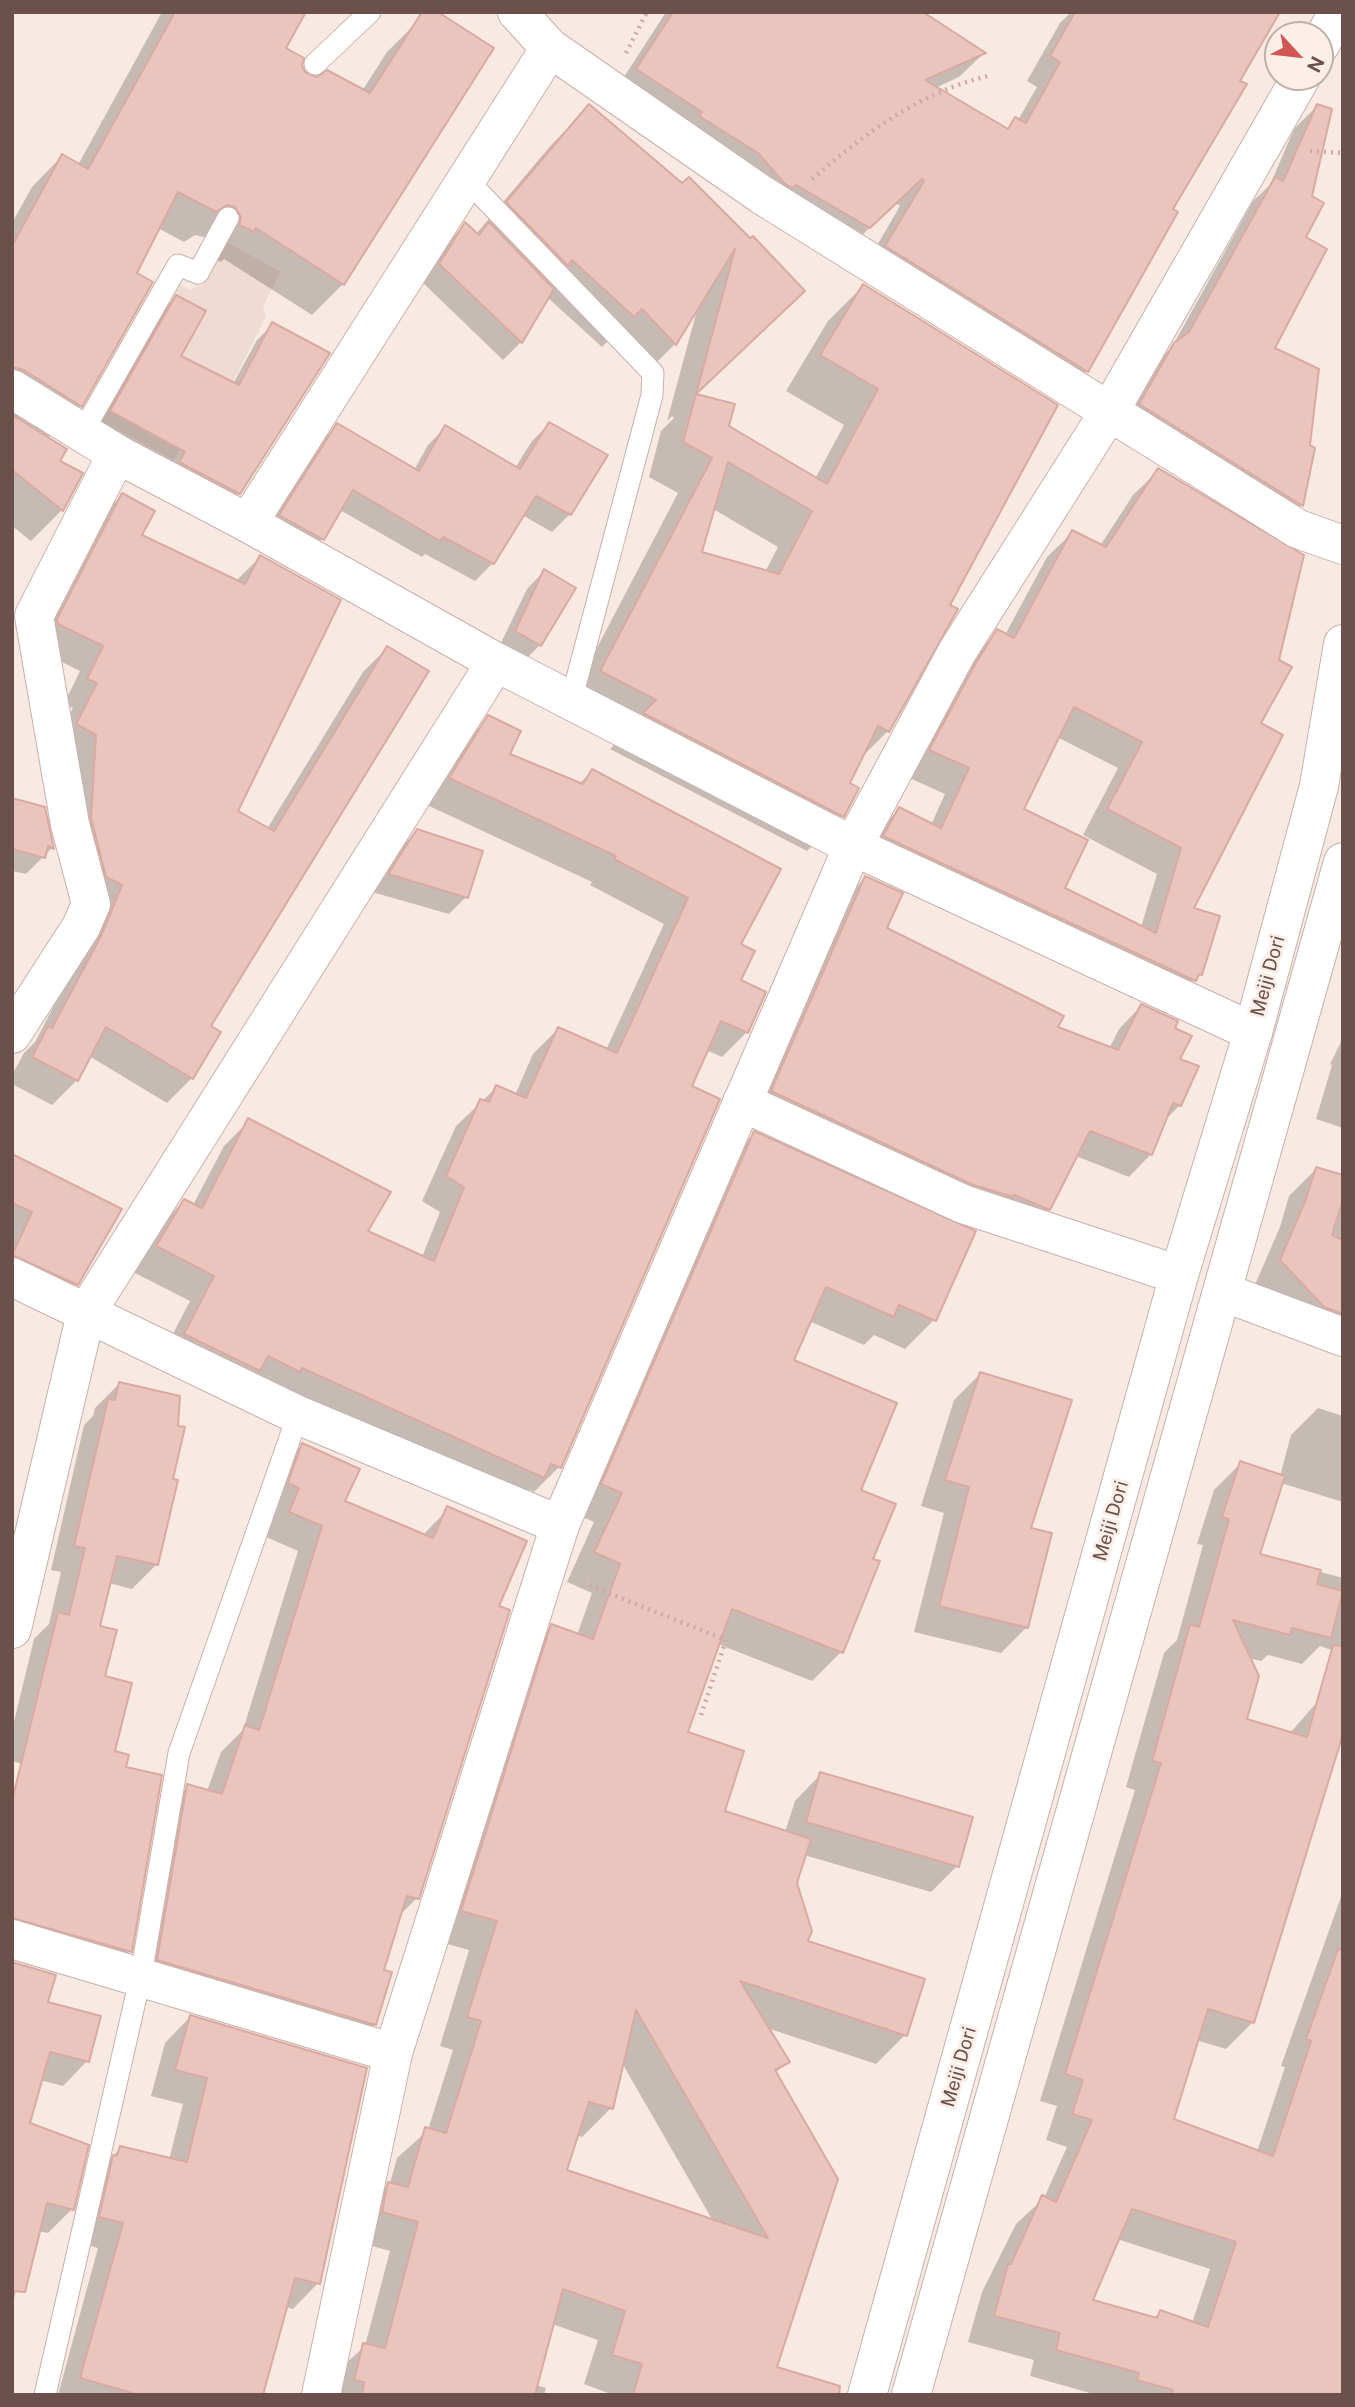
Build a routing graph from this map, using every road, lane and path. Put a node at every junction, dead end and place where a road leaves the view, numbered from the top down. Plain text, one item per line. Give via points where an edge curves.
1 (370, 12) edge
2 (517, 12) edge
3 (550, 48) junction
4 (315, 64) dead end
5 (988, 76) dead end
6 (1293, 91) edge
7 (1310, 151) dead end
8 (1343, 153) edge
9 (466, 179) junction
10 (780, 207) junction
11 (228, 218) dead end
12 (12, 389) edge
13 (1109, 412) junction
14 (82, 433) junction
15 (117, 454) junction
16 (247, 523) junction
17 (1343, 545) edge
18 (1343, 644) edge
19 (496, 662) junction
20 (571, 701) junction
21 (1331, 787) edge
22 (853, 846) junction
23 (1343, 862) edge
24 (1253, 1032) junction
25 (12, 1034) edge
26 (742, 1102) junction
27 (1179, 1275) junction
28 (12, 1278) edge
29 (1223, 1292) junction
30 (86, 1313) junction
31 (1343, 1337) edge
32 (298, 1415) junction
33 (560, 1525) junction
34 (546, 1569) junction
35 (12, 1629) edge
36 (701, 1715) dead end
37 (12, 1939) edge
38 (141, 1975) junction
39 (393, 2053) junction
40 (45, 2395) edge
41 (321, 2395) edge
42 (867, 2395) edge
43 (911, 2395) edge

1 - 4 lane
2 - 3 street
3 - 9 street
3 - 10 street
5 - 10 path via 906,109 879,125
6 - 13 street
7 - 8 path
9 - 16 street
9 - 20 lane via 653,373 652,395
10 - 13 street
11 - 14 lane via 198,273 178,265
12 - 14 street
13 - 17 street via 1298,529
13 - 22 street via 957,652
14 - 15 street
15 - 16 street
15 - 25 street via 34,616 70,824 91,904 81,928
16 - 19 street
18 - 21 street, Meiji Dori
19 - 20 street
19 - 30 street
20 - 22 street
21 - 24 street, Meiji Dori
22 - 24 street
22 - 26 street
23 - 29 street
24 - 27 street, Meiji Dori
26 - 27 street via 963,1204
26 - 33 street
27 - 42 street, Meiji Dori
28 - 30 street
29 - 31 street
29 - 43 street
30 - 32 street
30 - 35 street
32 - 33 street
32 - 38 lane via 179,1753
33 - 34 street
34 - 36 path via 726,1640
34 - 39 street
37 - 38 street
38 - 39 street
38 - 40 lane
39 - 41 street

